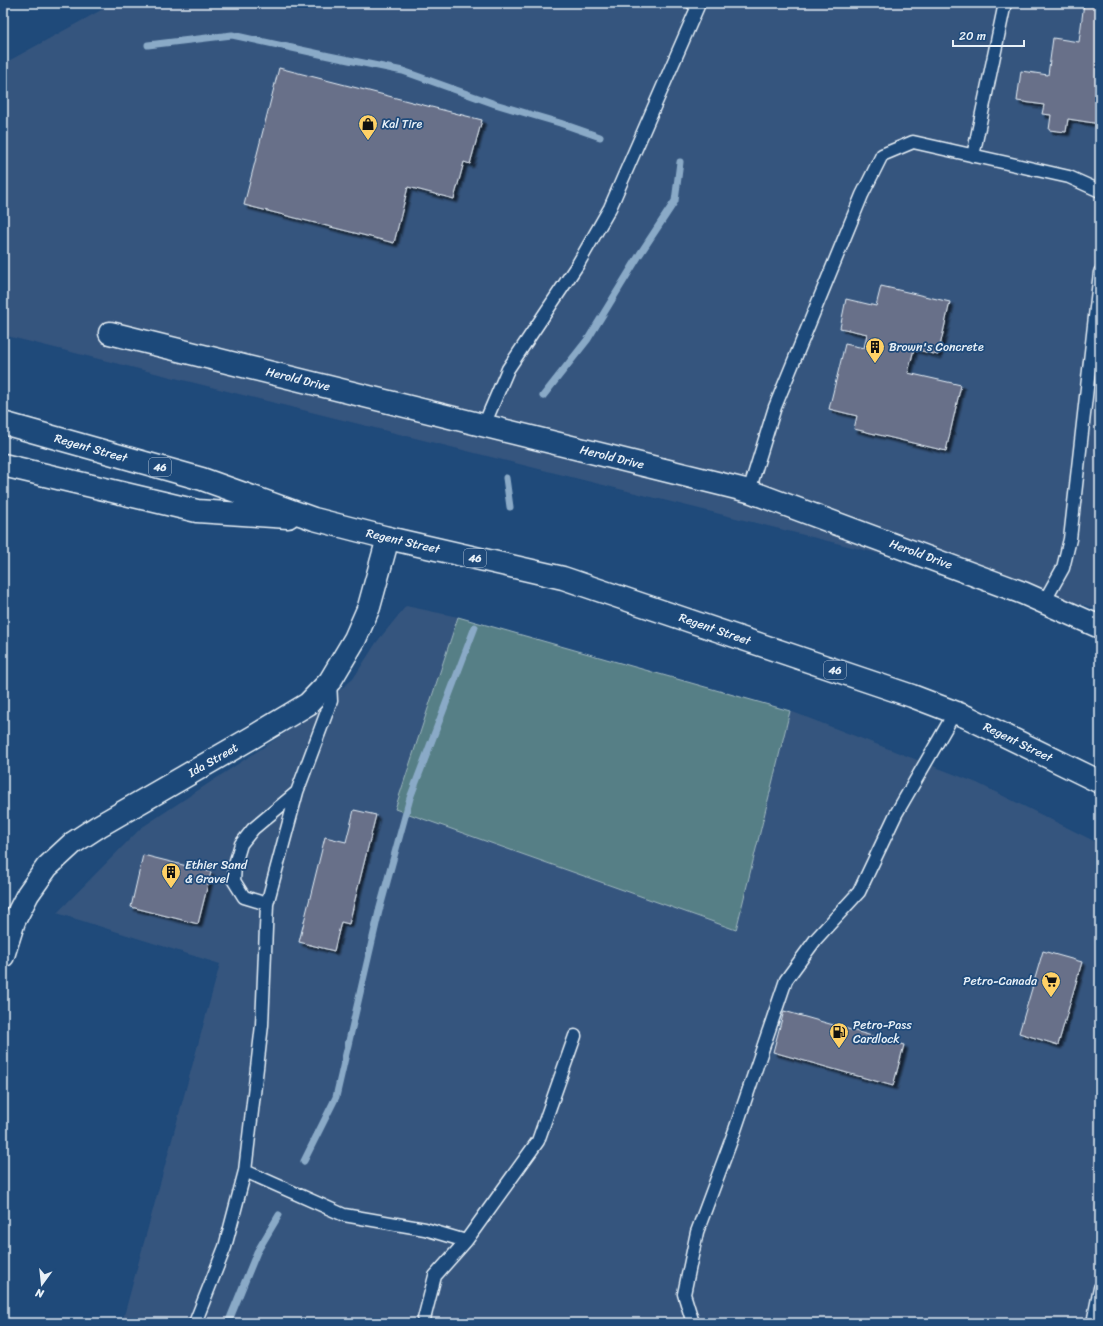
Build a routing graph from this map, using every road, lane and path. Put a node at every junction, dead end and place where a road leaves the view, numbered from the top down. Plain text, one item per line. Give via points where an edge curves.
1 (692, 3) edge
2 (1005, 3) edge
3 (973, 156) junction
4 (1100, 191) edge
5 (1100, 272) edge
6 (110, 333) dead end
7 (3, 423) edge
8 (484, 425) junction
9 (3, 465) edge
10 (749, 491) junction
11 (314, 519) junction
12 (388, 538) junction
13 (1044, 602) junction
14 (1100, 628) edge
15 (330, 681) junction
16 (955, 712) junction
17 (1100, 782) edge
18 (297, 792) junction
19 (267, 904) junction
20 (3, 956) edge
21 (575, 1036) dead end
22 (244, 1171) junction
23 (466, 1241) junction
24 (1100, 1288) edge
25 (195, 1323) edge
26 (422, 1323) edge
27 (693, 1323) edge
28 (1093, 1323) edge

1 - 8 lane via 698,6 610,208 578,264 508,369
2 - 3 lane
3 - 4 lane via 1069,177
3 - 10 lane via 913,142 882,155 862,195 775,407
5 - 13 lane via 1070,539 1063,568
6 - 8 street, Herold Drive
7 - 11 street, Regent Street / 46 via 202,479
8 - 10 street, Herold Drive
9 - 11 street, Regent Street / 46 via 197,511
10 - 13 street, Herold Drive
11 - 12 street, Regent Street / 46
12 - 15 street, Ida Street via 369,607 355,639
12 - 16 street, Regent Street / 46 via 563,578
13 - 14 street, Herold Drive
15 - 18 lane via 331,701
15 - 20 street, Ida Street via 308,704 73,843 47,866 28,894 14,921
16 - 17 street, Regent Street / 46
16 - 27 lane via 896,814 859,892 816,939 786,980 698,1232 684,1294
18 - 19 lane
18 - 19 lane via 252,829 241,844 235,864 234,881 244,897
19 - 22 lane via 262,1025
21 - 23 lane via 538,1141
22 - 23 lane via 344,1215 425,1229
22 - 25 lane via 225,1247
23 - 26 lane via 435,1276
24 - 28 lane

